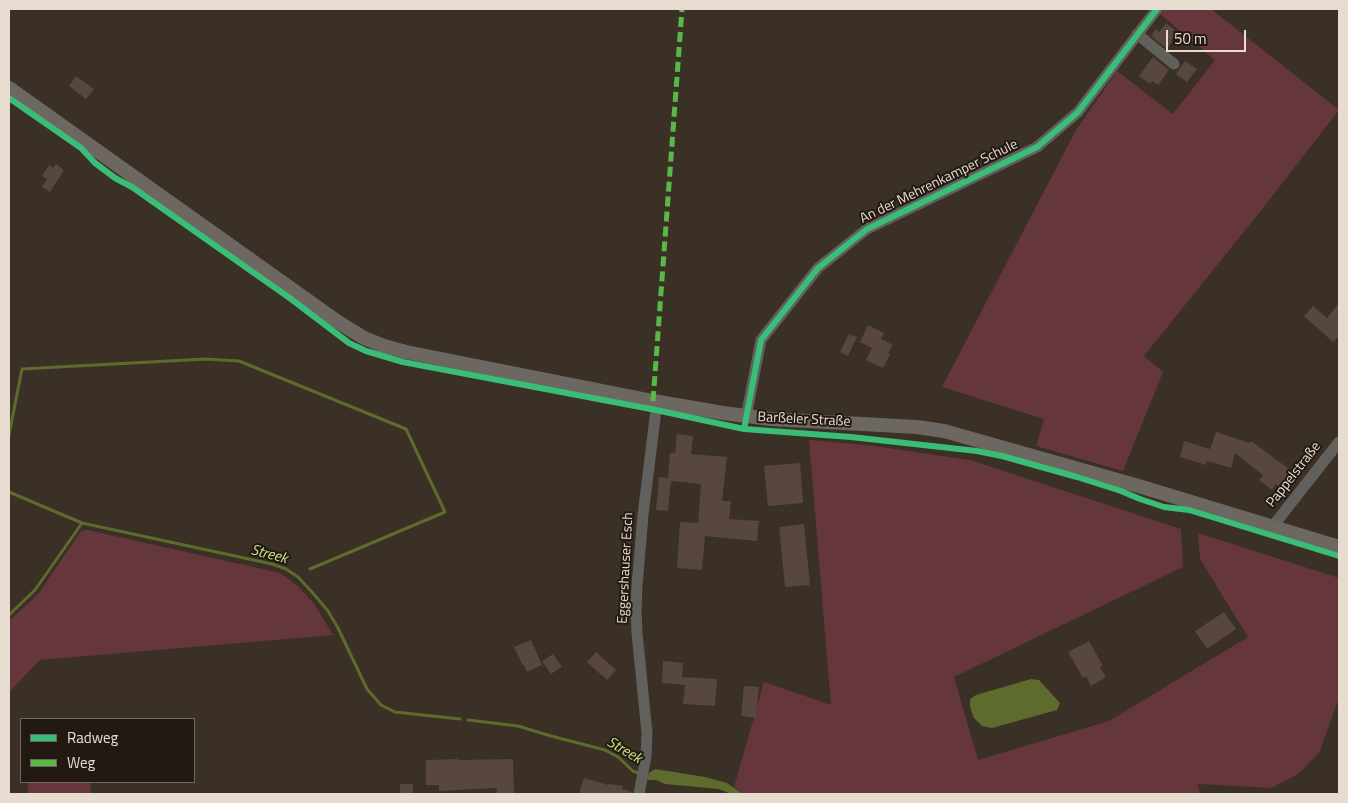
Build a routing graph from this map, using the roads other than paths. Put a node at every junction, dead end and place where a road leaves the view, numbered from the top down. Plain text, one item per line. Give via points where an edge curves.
1 (1157, 9) edge
2 (1137, 34) junction
3 (1174, 64) dead end
4 (9, 88) edge
5 (657, 402) junction
6 (746, 417) junction
7 (1339, 442) edge
8 (1273, 526) junction
9 (1339, 547) edge
10 (640, 789) edge

1 - 2 street, An der Mehrenkamper Schule
2 - 3 street
2 - 6 street, An der Mehrenkamper Schule via 1078,112 1037,147 867,229 818,268 761,340
4 - 5 main road, Barßeler Straße via 364,338 406,352
5 - 6 main road, Barßeler Straße
5 - 10 street, Eggershauser Esch via 637,586 637,633 647,732
6 - 8 main road, Barßeler Straße via 944,431
7 - 8 street, Pappelstraße
8 - 9 main road, Barßeler Straße

